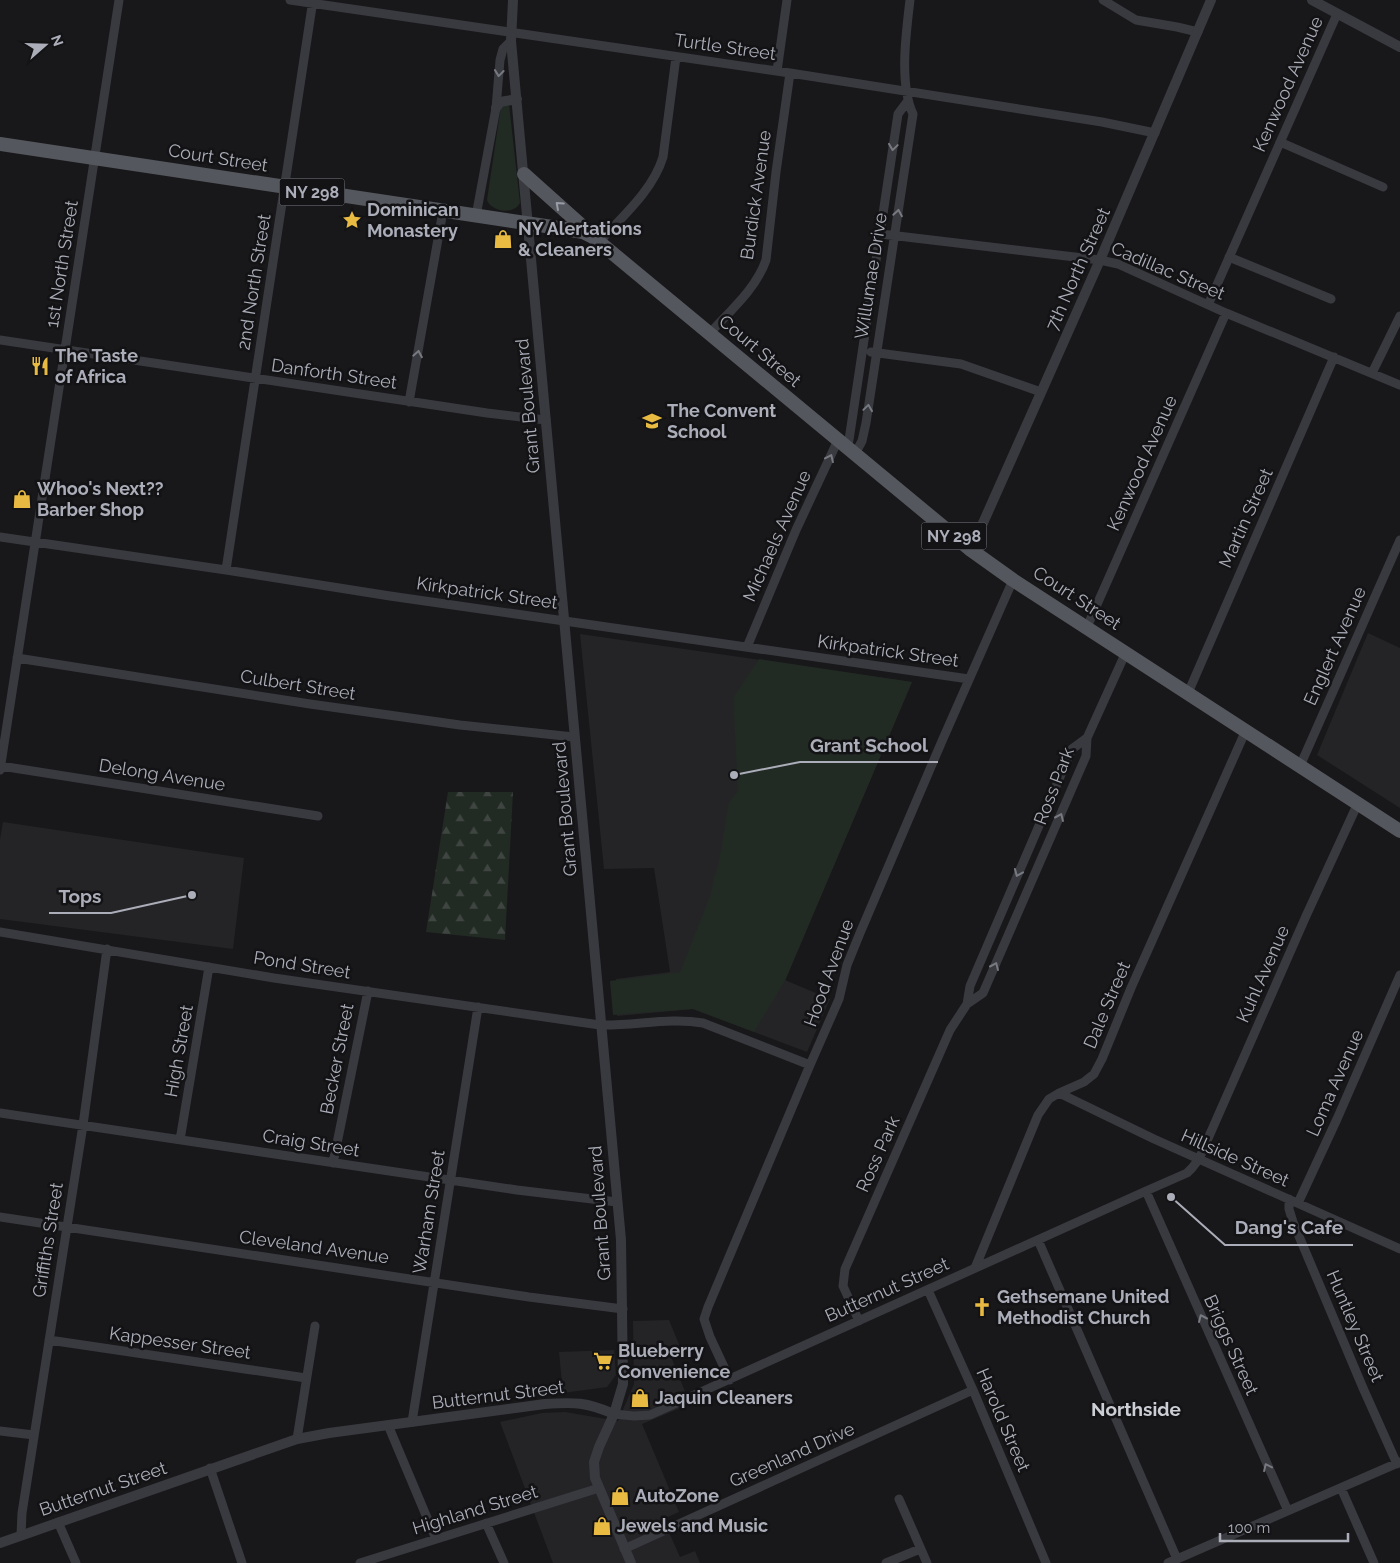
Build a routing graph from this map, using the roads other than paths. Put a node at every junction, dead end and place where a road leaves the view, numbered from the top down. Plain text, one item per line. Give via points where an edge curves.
1 (119, 0) edge
2 (290, 0) edge
3 (513, 0) edge
4 (787, 0) edge
5 (910, 0) edge
6 (1103, 0) edge
7 (1211, 0) edge
8 (1312, 0) edge
9 (313, 2) edge
10 (1338, 14) junction
11 (1198, 32) junction
12 (511, 37) junction
13 (1400, 47) edge
14 (676, 57) junction
15 (777, 71) junction
16 (790, 73) junction
17 (907, 92) junction
18 (517, 99) junction
19 (907, 102) junction
20 (496, 108) junction
21 (1155, 133) junction
22 (1280, 142) junction
23 (0, 144) edge
24 (95, 158) junction
25 (524, 174) junction
26 (1383, 187) dead end
27 (285, 188) junction
28 (443, 211) junction
29 (476, 216) junction
30 (529, 224) junction
31 (881, 234) junction
32 (894, 235) junction
33 (597, 239) junction
34 (1229, 257) junction
35 (1100, 260) junction
36 (1332, 299) dead end
37 (1208, 305) junction
38 (1226, 313) junction
39 (1400, 316) edge
40 (710, 333) junction
41 (0, 340) edge
42 (66, 350) junction
43 (863, 351) junction
44 (876, 353) junction
45 (1334, 357) junction
46 (1372, 373) junction
47 (255, 379) junction
48 (1400, 385) edge
49 (1041, 392) junction
50 (409, 402) junction
51 (546, 420) junction
52 (847, 448) junction
53 (0, 537) edge
54 (35, 542) junction
55 (1399, 546) edge
56 (971, 550) junction
57 (226, 570) junction
58 (1014, 580) junction
59 (564, 620) junction
60 (1087, 627) junction
61 (747, 646) junction
62 (1126, 652) junction
63 (17, 658) junction
64 (970, 679) junction
65 (1188, 692) junction
66 (1246, 730) junction
67 (574, 737) junction
68 (1087, 738) junction
69 (1300, 766) junction
70 (0, 768) edge
71 (1358, 803) junction
72 (318, 816) dead end
73 (1400, 831) edge
74 (0, 932) edge
75 (107, 949) junction
76 (210, 967) junction
77 (1400, 975) edge
78 (368, 991) junction
79 (967, 1004) junction
80 (478, 1007) junction
81 (600, 1025) junction
82 (810, 1065) junction
83 (1059, 1093) junction
84 (0, 1113) edge
85 (82, 1125) junction
86 (180, 1140) junction
87 (1199, 1159) junction
88 (333, 1163) junction
89 (451, 1180) junction
90 (1146, 1191) junction
91 (1293, 1201) junction
92 (617, 1202) junction
93 (0, 1217) edge
94 (66, 1227) junction
95 (1038, 1240) junction
96 (1399, 1245) edge
97 (975, 1268) junction
98 (435, 1282) junction
99 (928, 1290) junction
100 (623, 1310) junction
101 (859, 1321) junction
102 (315, 1326) dead end
103 (48, 1340) junction
104 (306, 1378) junction
105 (730, 1380) junction
106 (973, 1390) junction
107 (614, 1414) junction
108 (412, 1422) junction
109 (388, 1425) junction
110 (0, 1430) edge
111 (34, 1435) junction
112 (297, 1439) junction
113 (1399, 1463) edge
114 (210, 1468) junction
115 (599, 1488) junction
116 (1341, 1488) junction
117 (899, 1499) dead end
118 (1288, 1511) junction
119 (58, 1522) junction
120 (486, 1523) junction
121 (21, 1535) junction
122 (436, 1539) junction
123 (0, 1543) edge
124 (920, 1548) junction
125 (624, 1549) junction
126 (1177, 1559) junction
127 (382, 1560) edge
128 (76, 1563) edge
129 (242, 1563) edge
130 (360, 1563) edge
131 (504, 1563) edge
132 (631, 1563) edge
133 (886, 1563) edge
134 (927, 1563) edge
135 (1046, 1563) edge
136 (1168, 1563) edge
137 (1374, 1563) edge

1 - 24 street, 1st North Street
2 - 9 street, Turtle Street
3 - 12 street, Grant Boulevard
4 - 15 street
5 - 17 street, Willumae Drive via 905,59
6 - 11 street via 1136,20
7 - 11 street, 7th North Street
8 - 10 street
9 - 12 street, Turtle Street
9 - 27 street, 2nd North Street
10 - 13 street
10 - 22 street, Kenwood Avenue
11 - 21 street, 7th North Street
12 - 14 street, Turtle Street
12 - 18 street, Grant Boulevard
12 -> 20 street, Grant Boulevard via 500,60
14 - 15 street, Turtle Street
14 - 33 street via 659,171 650,186
15 - 16 street, Turtle Street
16 - 17 street, Turtle Street
16 - 40 street, Burdick Avenue via 766,260 755,283
17 - 19 street, Willumae Drive
17 - 21 street, Turtle Street
18 - 20 street via 500,102
18 - 25 street, Grant Boulevard
19 -> 31 street, Willumae Drive via 898,114
32 -> 19 street, Willumae Drive via 913,114
20 - 29 street, Grant Boulevard
21 - 35 street, 7th North Street
22 - 26 street
22 - 34 street, Kenwood Avenue
23 - 24 main road, Court Street / NY 298
24 - 27 main road, Court Street / NY 298
24 - 42 street, 1st North Street
25 - 30 street, Grant Boulevard
33 -> 25 main road
27 - 28 main road, Court Street / NY 298
27 - 47 street, 2nd North Street
28 - 29 main road, Court Street / NY 298
50 -> 28 street
29 - 30 main road, Court Street / NY 298
30 - 33 main road, Court Street / NY 298 via 582,232
30 - 51 street, Grant Boulevard
31 - 32 street, Cadillac Street
31 - 43 street, Willumae Drive
32 - 35 street, Cadillac Street
32 - 44 street, Willumae Drive
33 - 40 main road, Court Street / NY 298
34 - 36 street
34 - 37 street, Kenwood Avenue
35 - 37 street, Cadillac Street via 1118,264
35 - 49 street, 7th North Street
37 - 38 street, Cadillac Street
38 - 45 street, Cadillac Street
38 - 60 street, Kenwood Avenue
39 - 46 street
40 - 52 main road, Court Street / NY 298
41 - 42 street, Danforth Street
42 - 47 street, Danforth Street
42 - 54 street, 1st North Street
43 - 44 street
43 - 52 street, Willumae Drive
44 - 49 street via 961,364
52 -> 44 street, Willumae Drive via 862,441
45 - 46 street, Cadillac Street
45 - 65 street, Martin Street
46 - 48 street, Cadillac Street
47 - 50 street, Danforth Street
47 - 57 street, 2nd North Street
49 - 56 street, 7th North Street
50 - 51 street, Danforth Street
51 - 59 street, Grant Boulevard
52 - 56 main road, Court Street / NY 298
61 -> 52 street, Michaels Avenue via 796,530
53 - 54 street, Kirkpatrick Street
54 - 57 street, Kirkpatrick Street
54 - 63 street, 1st North Street
55 - 69 street, Englert Avenue
56 - 58 main road, Court Street / NY 298
57 - 59 street, Kirkpatrick Street
58 - 60 main road, Court Street / NY 298
58 - 64 street, Hood Avenue
59 - 61 street, Kirkpatrick Street
59 - 67 street, Grant Boulevard
60 - 62 main road, Court Street / NY 298
61 - 64 street, Kirkpatrick Street
62 - 65 main road, Court Street / NY 298
62 - 68 street, Ross Park
63 - 67 street, Culbert Street via 319,706
63 - 70 street, 1st North Street
64 - 82 street, Hood Avenue via 860,934 847,966 839,999
65 - 66 main road, Court Street / NY 298
66 - 69 main road, Court Street / NY 298
66 - 83 street, Dale Street via 1102,1059 1089,1078
67 - 81 street, Grant Boulevard
68 -> 79 street, Ross Park via 1072,749 970,986
79 -> 68 street, Ross Park via 983,993 1086,756
69 - 71 main road, Court Street / NY 298
70 - 72 street, Delong Avenue
71 - 73 main road, Court Street / NY 298
71 - 87 street, Kuhl Avenue
74 - 75 street, Pond Street
75 - 76 street, Pond Street
75 - 85 street, Griffiths Street
76 - 78 street, Pond Street
76 - 86 street, High Street
77 - 91 street, Loma Avenue via 1337,1120
78 - 80 street, Pond Street
78 - 88 street, Becker Street
79 - 101 street, Ross Park via 950,1030 845,1269 843,1286
80 - 81 street, Pond Street
80 - 89 street, Warham Street
81 - 82 street, Pond Street via 671,1021 703,1023
81 - 92 street, Grant Boulevard
82 - 105 street, Hood Avenue via 704,1318
83 - 87 street, Hillside Street
83 - 97 street, Dale Street via 1049,1099 1038,1114
84 - 85 street, Craig Street
85 - 86 street, Craig Street
85 - 94 street, Griffiths Street
86 - 88 street, Craig Street
87 - 90 street, Butternut Street via 1187,1173
87 - 91 street, Hillside Street
88 - 89 street, Craig Street
89 - 92 street, Craig Street
89 - 98 street, Warham Street
90 - 95 street, Butternut Street
118 -> 90 street, Briggs Street
91 - 96 street, Hillside Street
91 - 113 street, Huntley Street via 1289,1209 1295,1225 1363,1388
92 - 100 street, Grant Boulevard
93 - 94 street, Cleveland Avenue
94 - 98 street, Cleveland Avenue
94 - 103 street, Griffiths Street
95 - 97 street, Butternut Street
95 - 126 street
97 - 99 street, Butternut Street
98 - 100 street, Cleveland Avenue
98 - 108 street, Warham Street
99 - 101 street, Butternut Street
99 - 106 street, Harold Street
100 - 107 street, Grant Boulevard via 624,1373
101 - 105 street, Butternut Street
102 - 104 street
103 - 104 street, Kappesser Street
103 - 111 street, Griffiths Street
104 - 112 street
105 - 107 street, Butternut Street via 650,1415
106 - 125 street, Greenland Drive
106 - 135 street, Harold Street
107 - 108 street, Butternut Street via 576,1402
107 - 115 street, Grant Boulevard via 594,1462
108 - 109 street, Butternut Street
109 - 112 street, Butternut Street
109 - 122 street
110 - 111 street
111 - 121 street, Griffiths Street
112 - 114 street, Butternut Street
113 - 116 street
114 - 119 street, Butternut Street
114 - 129 street
115 - 120 street, Highland Street
115 - 125 street, Grant Boulevard
116 - 118 street
116 - 137 street
117 - 124 street
118 - 126 street
119 - 121 street, Butternut Street
119 - 128 street
120 - 122 street, Highland Street
120 - 131 street
121 - 123 street, Butternut Street
122 - 127 street, Highland Street
124 - 133 street
124 - 134 street
125 - 132 street, Grant Boulevard
126 - 136 street
127 - 130 street, Highland Street

